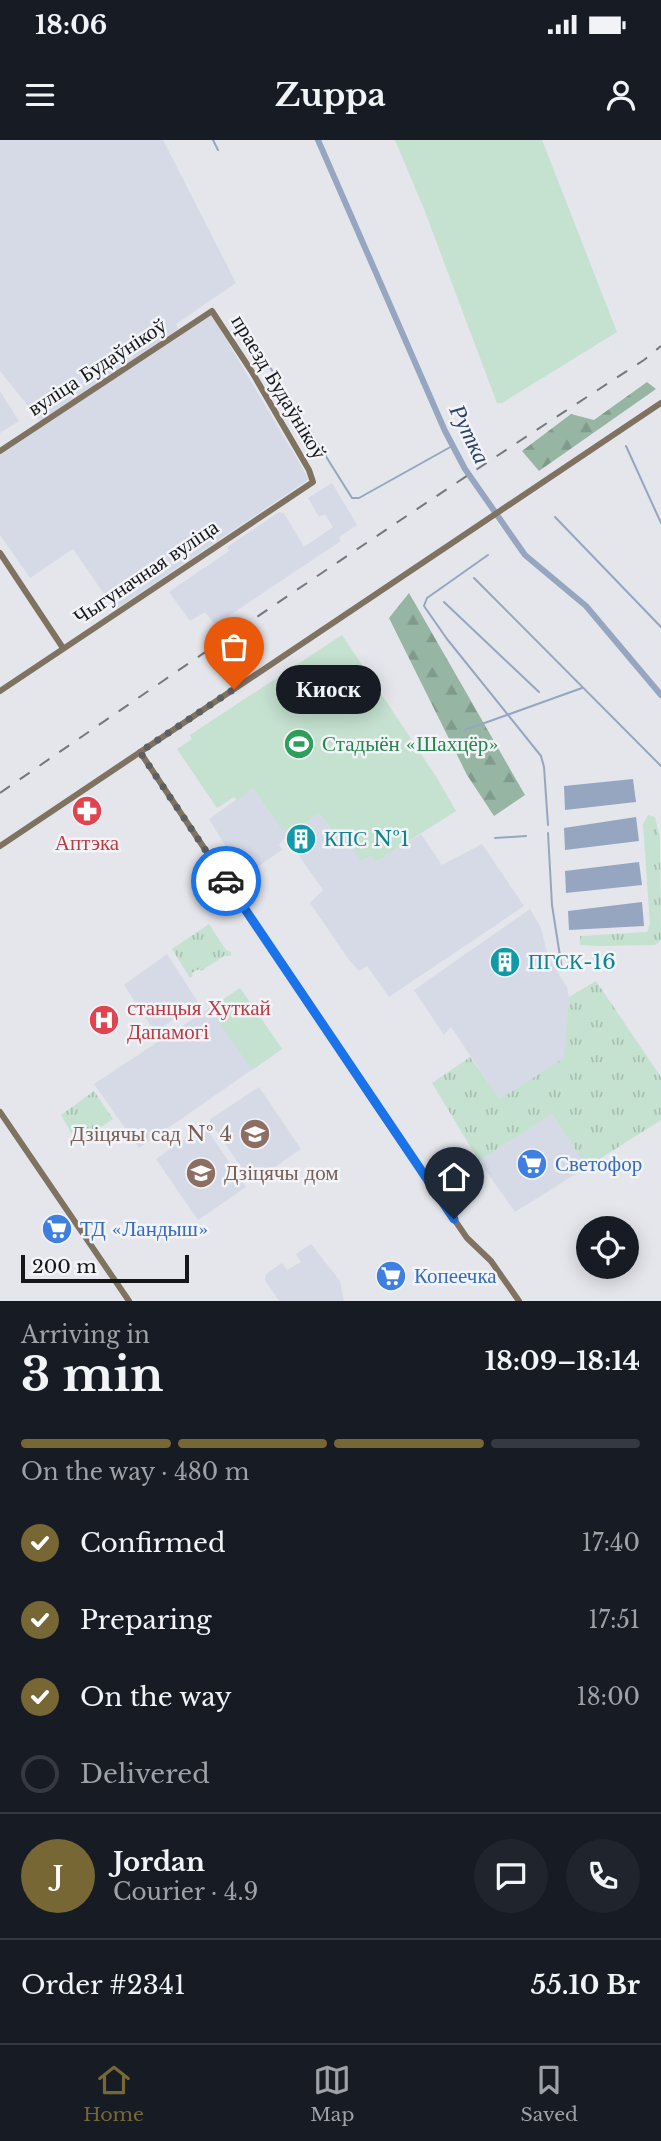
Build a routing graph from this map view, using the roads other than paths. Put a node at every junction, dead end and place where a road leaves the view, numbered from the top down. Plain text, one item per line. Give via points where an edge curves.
1 (212, 311) joint
2 (661, 403) edge
3 (0, 451) edge
4 (313, 482) joint
5 (0, 553) edge
6 (63, 648) junction
7 (0, 691) edge
8 (140, 752) junction
9 (0, 846) edge
10 (0, 1112) edge
11 (129, 1301) edge
12 (519, 1301) edge

1 - 3 main road, вуліца Будаўнікоў
1 - 4 main road, праезд Будаўнікоў
2 - 8 main road
4 - 6 main road, Чыгуначная вуліца
5 - 6 main road
6 - 7 main road, Чыгуначная вуліца
8 - 9 main road
8 - 12 main road via 467,1238 491,1261
10 - 11 main road

